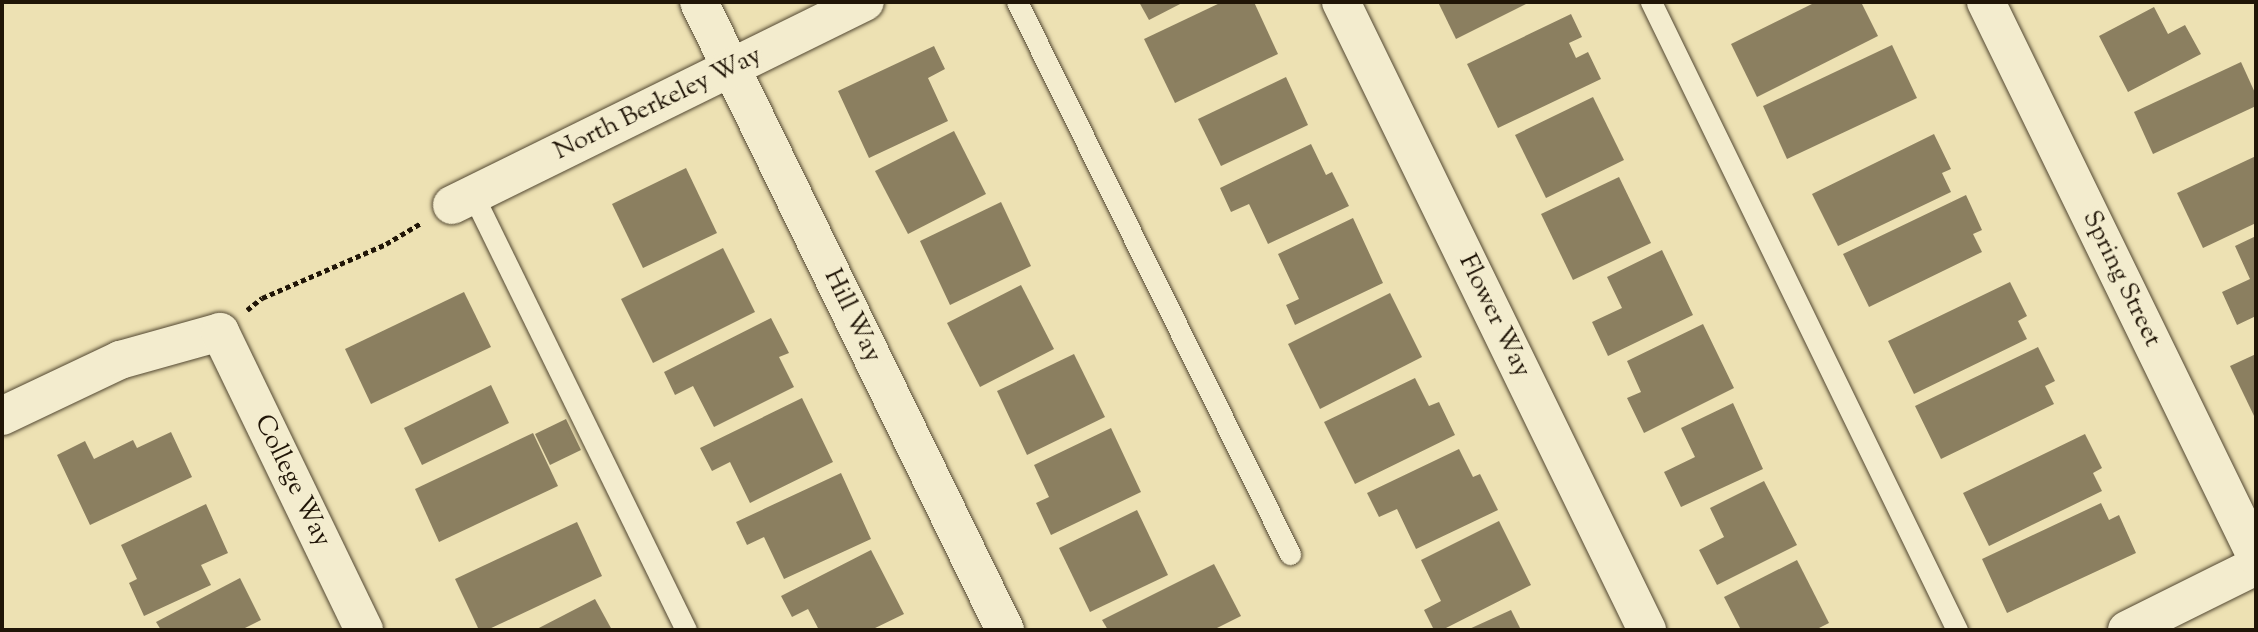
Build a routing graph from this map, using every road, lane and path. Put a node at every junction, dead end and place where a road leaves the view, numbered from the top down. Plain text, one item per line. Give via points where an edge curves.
1 (699, 2) edge
2 (865, 2) edge
3 (1017, 2) edge
4 (1341, 2) edge
5 (1651, 2) edge
6 (1986, 2) edge
7 (731, 68) junction
8 (462, 200) junction
9 (220, 331) junction
10 (2, 416) edge
11 (1290, 554) dead end
12 (2256, 556) edge
13 (2256, 566) edge
14 (364, 630) edge
15 (686, 630) edge
16 (1005, 630) edge
17 (1647, 630) edge
18 (1956, 630) edge
19 (2127, 630) edge

1 - 7 street, Hill Way
2 - 7 street, North Berkeley Way
3 - 11 lane
4 - 17 street, Flower Way
5 - 18 lane
6 - 12 street, Spring Street
7 - 8 street, North Berkeley Way
7 - 16 street, Hill Way
8 - 9 path via 386,244 262,298
8 - 15 lane
9 - 10 street via 120,360
9 - 14 street, College Way
13 - 19 street

